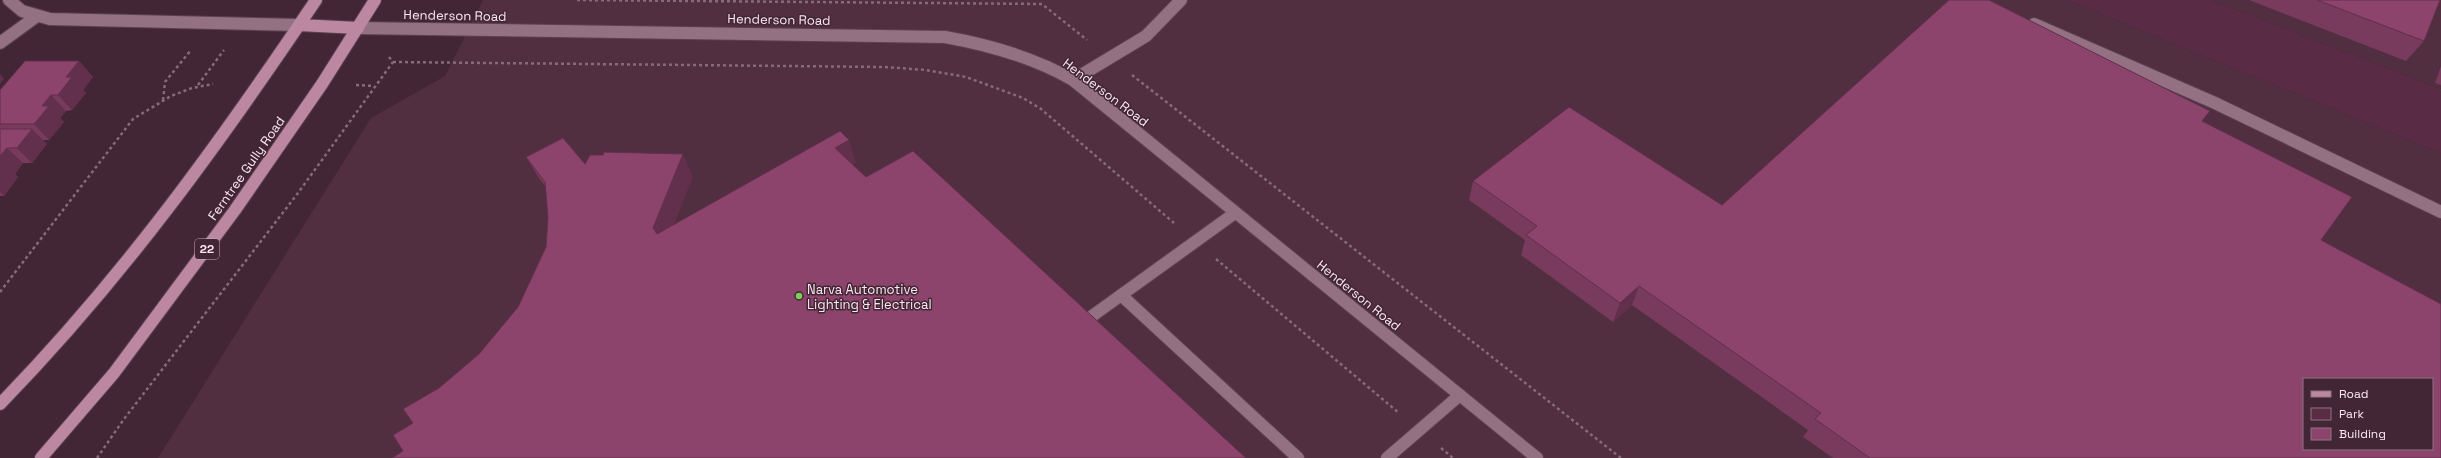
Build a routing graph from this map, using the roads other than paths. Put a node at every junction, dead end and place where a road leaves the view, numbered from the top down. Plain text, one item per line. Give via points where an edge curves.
1 (9, 0) edge
2 (316, 0) edge
3 (375, 0) edge
4 (1181, 0) edge
5 (37, 16) junction
6 (2023, 19) edge
7 (299, 25) junction
8 (358, 28) junction
9 (0, 43) edge
10 (1073, 80) junction
11 (2441, 212) edge
12 (1235, 213) junction
13 (1120, 295) junction
14 (1081, 324) edge
15 (1460, 395) junction
16 (0, 404) edge
17 (41, 458) edge
18 (1298, 458) edge
19 (1387, 458) edge
20 (1537, 458) edge

1 - 5 street via 22,12
2 - 7 main road
3 - 8 main road, Ferntree Gully Road / 22
4 - 10 street via 1146,36
5 - 7 street via 91,21
5 - 9 street
6 - 11 street via 2215,102
7 - 8 main road
7 - 16 main road via 178,200 92,305
8 - 10 street, Henderson Road via 945,36 993,45 1023,55
8 - 17 main road, Ferntree Gully Road / 22 via 322,84 184,280 114,373
10 - 12 street, Henderson Road
12 - 13 street
12 - 15 street, Henderson Road
13 - 14 street
13 - 18 street
15 - 19 street
15 - 20 street, Henderson Road

